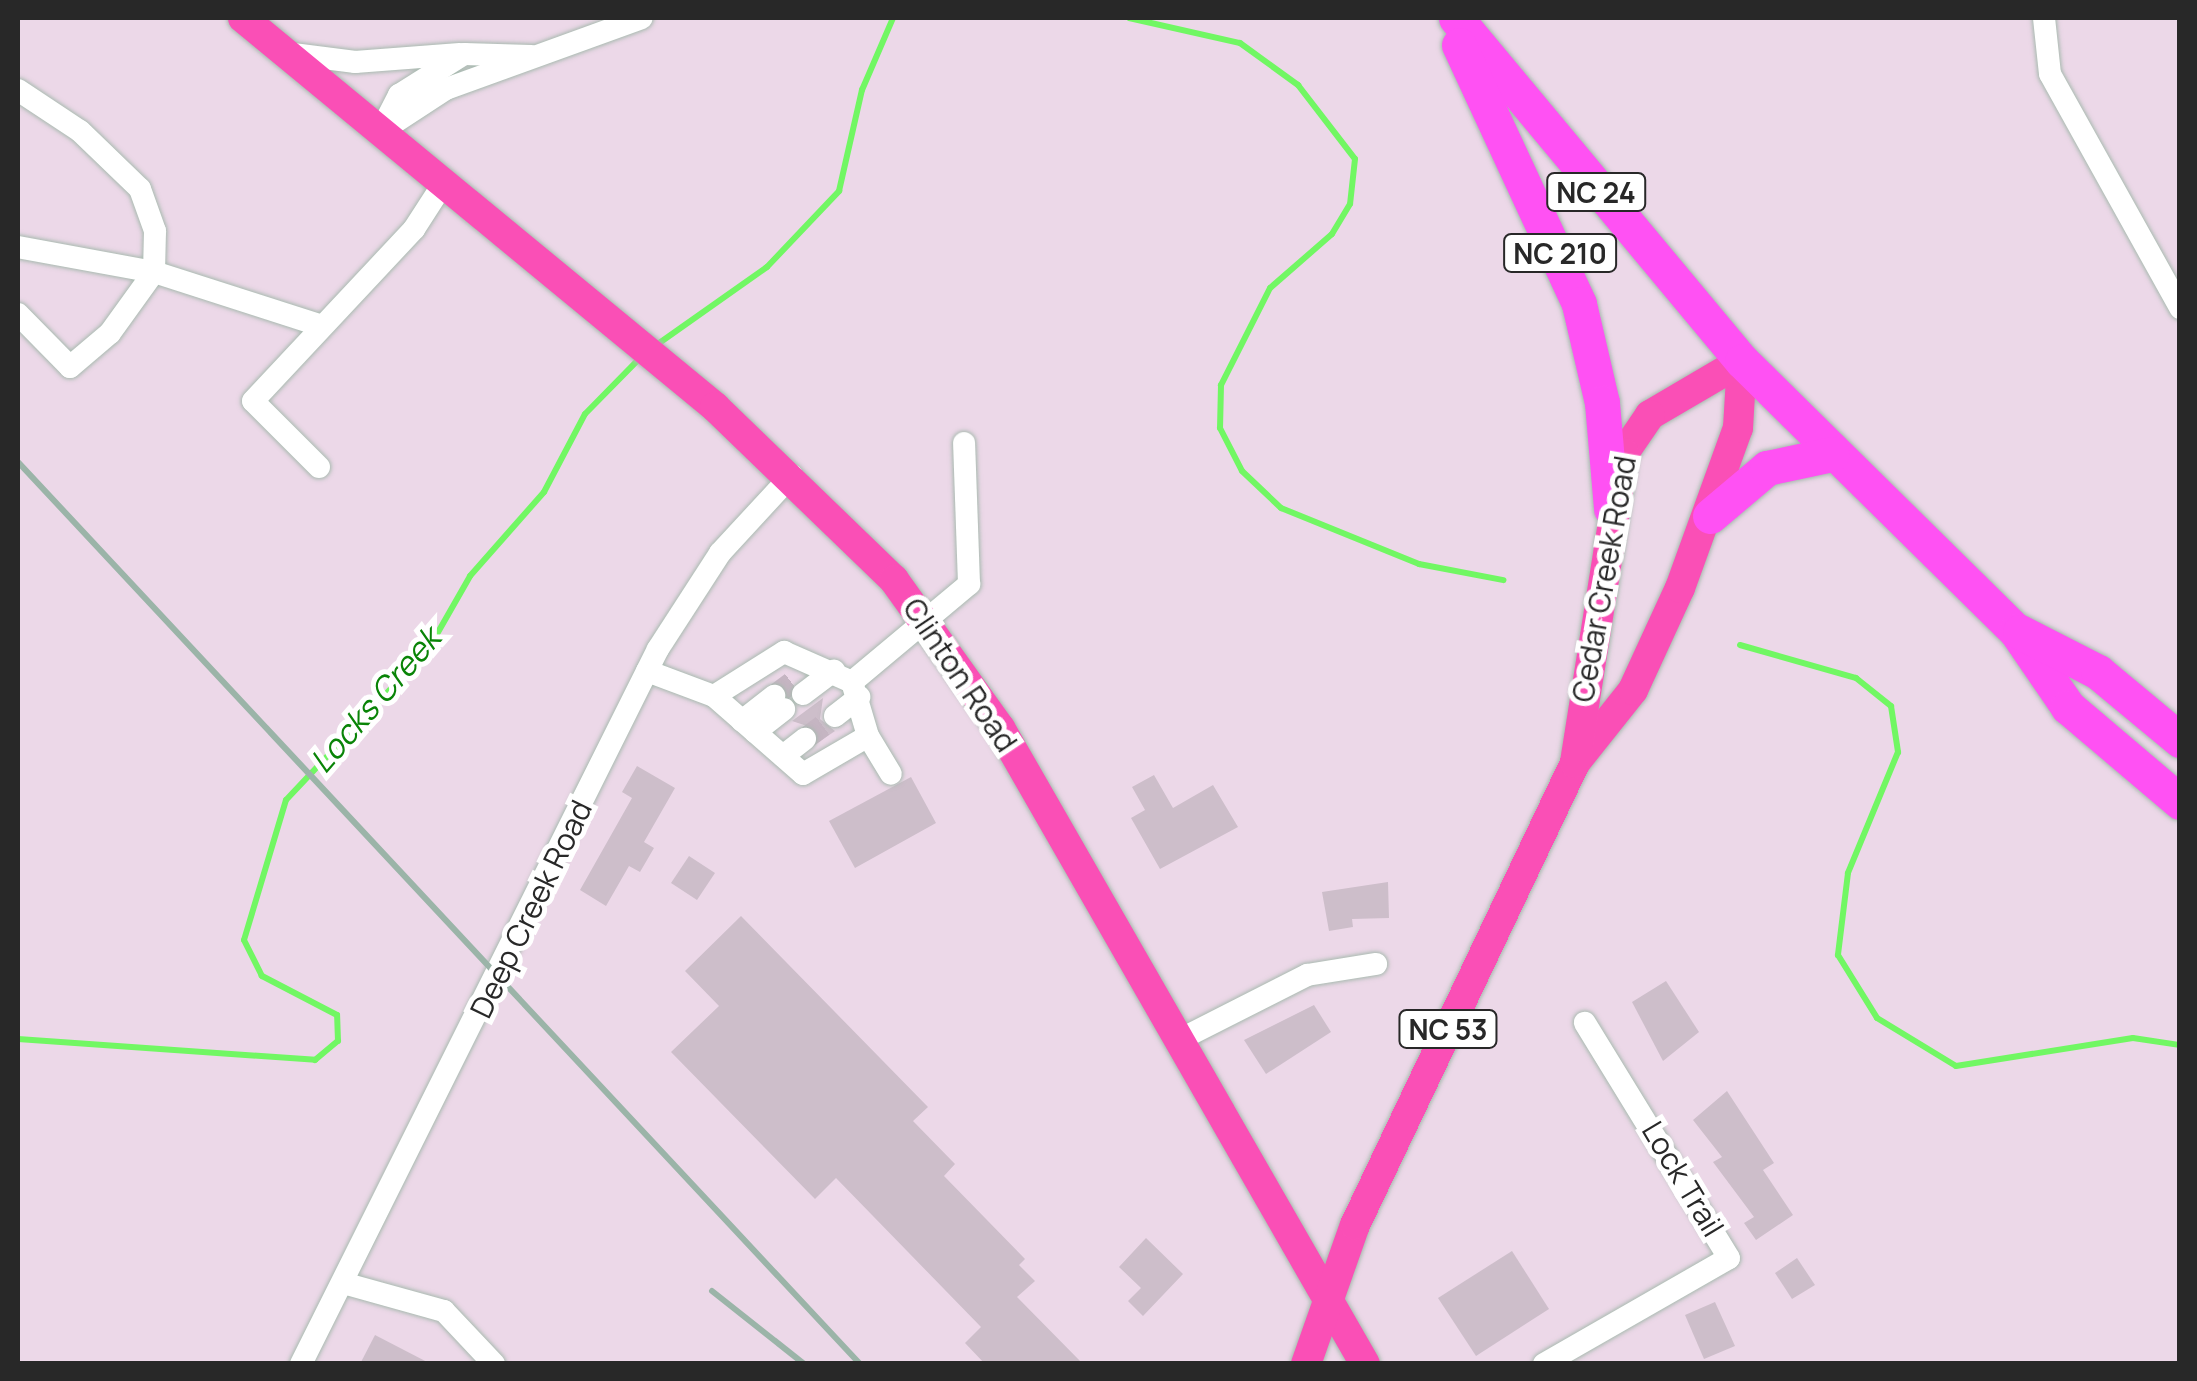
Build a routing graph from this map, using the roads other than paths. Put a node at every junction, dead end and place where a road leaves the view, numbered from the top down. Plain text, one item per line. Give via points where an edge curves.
1 (243, 18) edge
2 (642, 18) edge
3 (1445, 18) edge
4 (1456, 18) edge
5 (2044, 18) edge
6 (286, 52) junction
7 (464, 54) junction
8 (531, 56) junction
9 (18, 92) edge
10 (380, 132) junction
11 (443, 184) junction
12 (18, 247) edge
13 (154, 272) junction
14 (2180, 308) edge
15 (18, 314) edge
16 (319, 324) junction
17 (1742, 361) junction
18 (964, 444) dead end
19 (1832, 454) junction
20 (319, 466) dead end
21 (792, 475) junction
22 (1610, 509) junction
23 (1710, 516) junction
24 (925, 619) junction
25 (2016, 630) junction
26 (647, 671) junction
27 (841, 678) junction
28 (799, 688) tunnel mouth
29 (714, 696) junction
30 (779, 703) tunnel mouth
31 (836, 716) dead end
32 (748, 726) junction
33 (868, 736) junction
34 (805, 739) tunnel mouth
35 (2180, 740) edge
36 (783, 756) junction
37 (1574, 763) junction
38 (891, 774) dead end
39 (2180, 802) edge
40 (1376, 964) dead end
41 (1585, 1022) dead end
42 (1179, 1040) junction
43 (343, 1283) junction
44 (1326, 1297) junction
45 (301, 1364) edge
46 (494, 1364) edge
47 (1306, 1364) edge
48 (1364, 1364) edge
49 (1544, 1364) edge

1 - 6 main road, Clinton Road
2 - 8 street
3 - 22 highway, NC 210 via 1579,304 1602,403
4 - 17 highway, NC 24
5 - 14 street via 2050,74
6 - 7 street via 355,62
6 - 10 main road, Clinton Road
7 - 8 street
7 - 10 street via 399,95
8 - 10 street via 446,89
9 - 13 street via 80,130 140,189 155,231
10 - 11 main road, Clinton Road
11 - 16 street via 414,229
11 - 21 main road, Clinton Road
12 - 13 street
13 - 15 street via 110,333 70,367
13 - 16 street
16 - 20 street via 253,402
17 - 19 highway, NC 24
17 - 22 main road, Cedar Creek Road / NC 53 via 1702,376 1639,426
17 - 23 main road, Cedar Creek Road / NC 53 via 1738,428
18 - 24 street via 969,584
19 - 23 highway via 1767,468
19 - 25 highway, NC 24
21 - 24 main road, Clinton Road
21 - 26 street, Deep Creek Road via 720,552
22 - 37 main road, Cedar Creek Road / NC 53
23 - 37 main road, Cedar Creek Road / NC 53 via 1632,690
24 - 27 street
24 - 42 main road, Clinton Road via 1000,728
25 - 35 highway, NC 24 via 2098,672
25 - 39 highway, NC 24 via 2068,706
26 - 29 street
26 - 43 street, Deep Creek Road
27 - 28 street
27 - 29 street via 784,652
27 - 31 street
27 - 33 street
29 - 32 street
30 - 32 street
32 - 36 street
33 - 36 street via 803,774
33 - 38 street
34 - 36 street
37 - 44 main road, Cedar Creek Road / NC 53
40 - 42 street via 1307,975
41 - 49 street, Lock Trail via 1730,1258
42 - 44 main road, Clinton Road
43 - 45 street, Deep Creek Road
43 - 46 street via 444,1311
44 - 47 main road, Cedar Creek Road / NC 53
44 - 48 main road, Clinton Road

